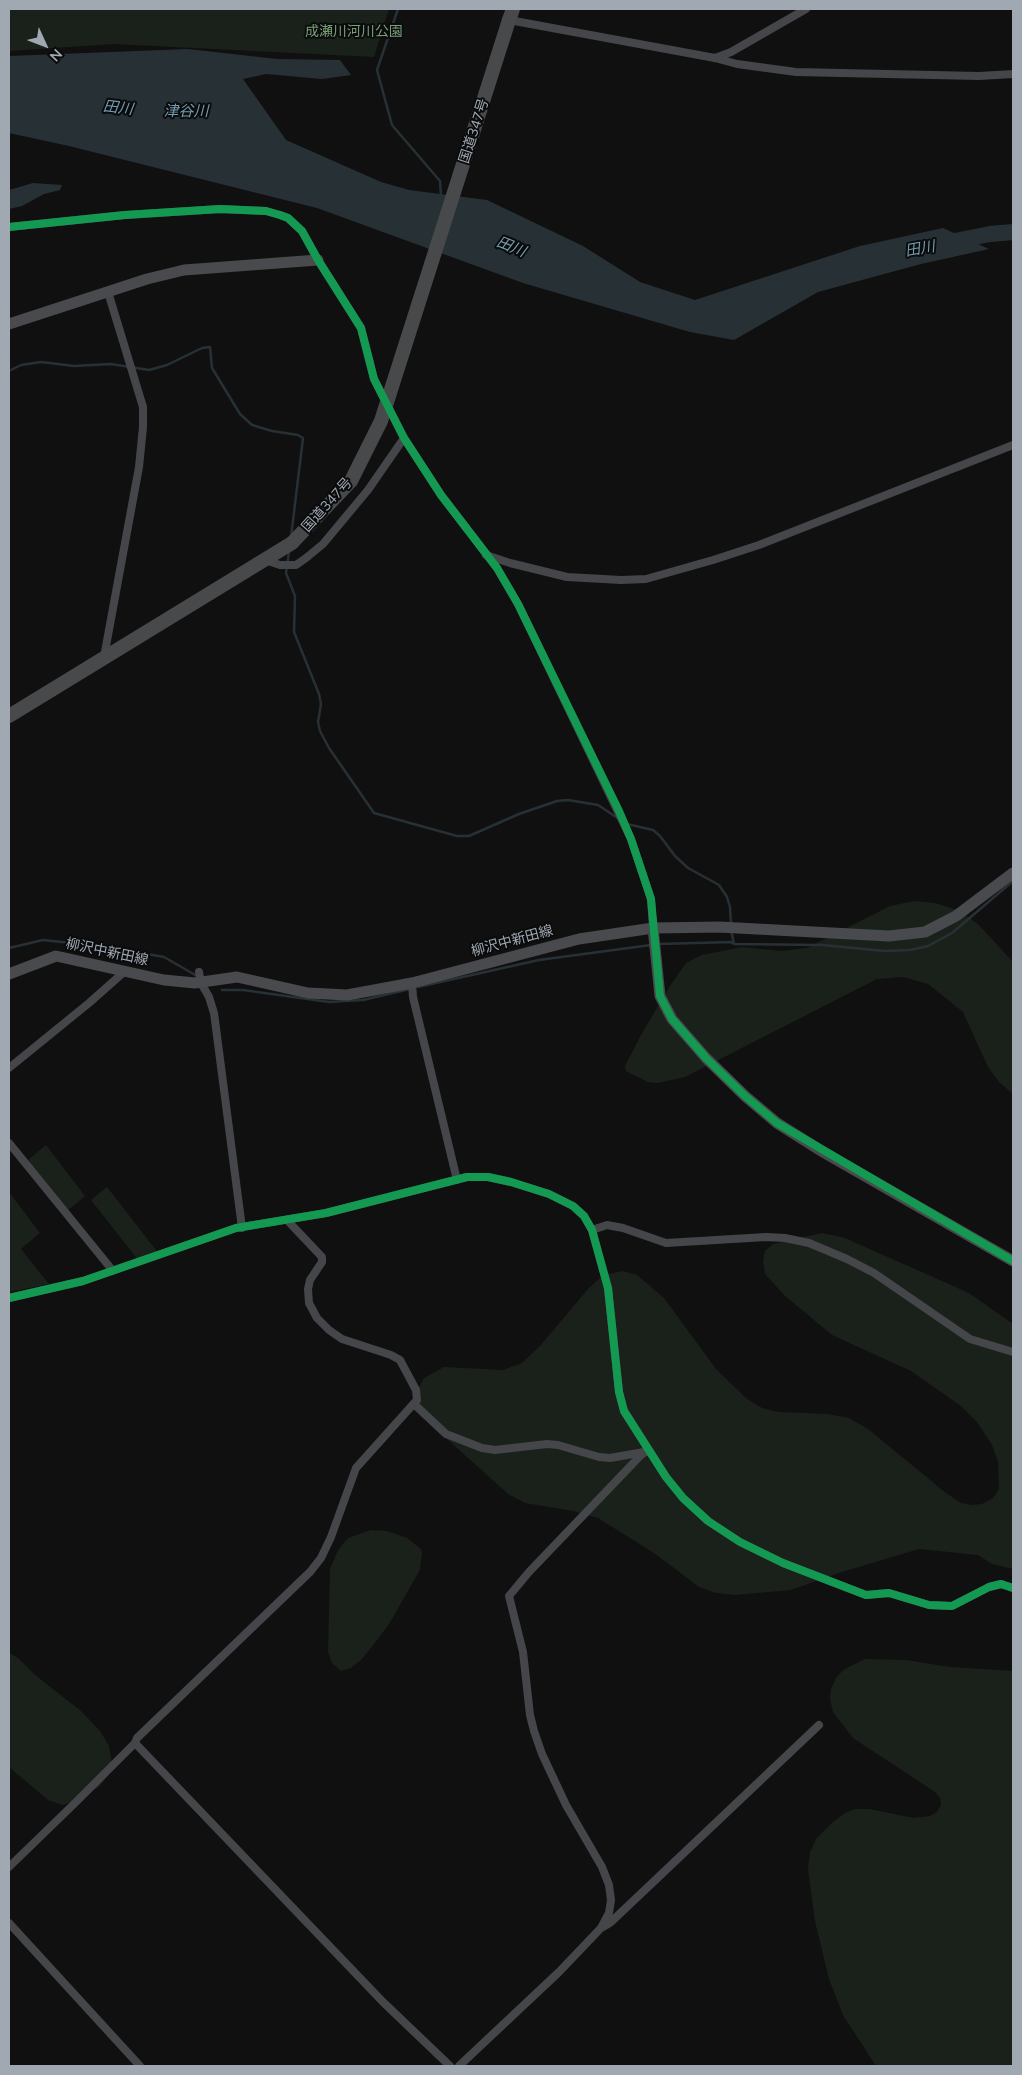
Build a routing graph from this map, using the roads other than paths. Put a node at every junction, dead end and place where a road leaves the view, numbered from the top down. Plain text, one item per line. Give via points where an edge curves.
1 (806, 9) edge
2 (511, 14) edge
3 (715, 58) junction
4 (1013, 74) edge
5 (9, 227) edge
6 (318, 260) junction
7 (108, 292) junction
8 (9, 324) edge
9 (404, 438) junction
10 (1013, 445) edge
11 (486, 555) junction
12 (265, 560) junction
13 (104, 659) junction
14 (9, 716) edge
15 (1013, 873) edge
16 (654, 933) junction
17 (124, 972) junction
18 (9, 974) edge
19 (200, 977) junction
20 (412, 983) junction
21 (9, 1068) edge
22 (9, 1143) edge
23 (457, 1180) junction
24 (287, 1220) junction
25 (242, 1228) junction
26 (592, 1230) junction
27 (1013, 1261) edge
28 (113, 1271) junction
29 (9, 1298) edge
30 (1013, 1352) edge
31 (414, 1404) junction
32 (648, 1450) junction
33 (1013, 1588) edge
34 (819, 1725) dead end
35 (135, 1743) junction
36 (9, 1867) edge
37 (9, 1923) edge
38 (601, 1928) junction
39 (140, 2066) edge
40 (450, 2066) edge
41 (459, 2066) edge

1 - 3 street
2 - 3 street
2 - 12 highway, 国道347号, bridge via 381,421 351,481 292,543
3 - 4 street via 796,72
5 - 6 street via 220,209 266,211 280,214 295,224 309,240
6 - 7 main road via 184,270
6 - 9 street via 361,328 374,379
7 - 8 main road
7 - 13 street via 143,407 143,427 139,467
9 - 11 street
9 - 12 street via 368,490 335,530 306,558 296,564 280,565
10 - 11 street via 759,545 646,579 567,577
11 - 16 street via 498,568 518,604 619,811 651,899
12 - 13 highway, 国道347号
13 - 14 highway, 国道347号
15 - 16 main road, 柳沢中新田線 via 956,916 925,932 889,936 719,927
16 - 20 main road, 柳沢中新田線 via 579,939
16 - 27 main road via 660,996 672,1019 745,1096 777,1123
17 - 18 main road, 柳沢中新田線 via 56,956
17 - 19 main road, 柳沢中新田線 via 164,980
17 - 21 street
19 - 20 main road, 柳沢中新田線 via 237,977 308,993 347,995
19 - 25 street via 214,1013
20 - 23 street
22 - 28 street
23 - 24 street
23 - 26 street via 467,1177 501,1179 549,1194 574,1206
24 - 25 street
24 - 31 street via 322,1256 308,1289 317,1318 342,1339 400,1360 418,1396
25 - 28 street
26 - 30 street via 607,1225 666,1243 766,1237 809,1243 874,1273 970,1339
26 - 32 street via 608,1288 619,1392 629,1420
28 - 29 street
31 - 32 street via 446,1434 482,1448 495,1450 548,1444 610,1458 638,1455
31 - 35 street via 356,1468 331,1537 310,1572
32 - 33 street via 683,1498 722,1532 790,1566 866,1595 889,1593 929,1605 952,1606 989,1587 1001,1584
32 - 38 street via 509,1596 523,1652 530,1715 542,1754 609,1885 609,1913
34 - 38 street via 618,1916
35 - 36 street
35 - 40 street via 383,2002
37 - 39 street
38 - 41 street

